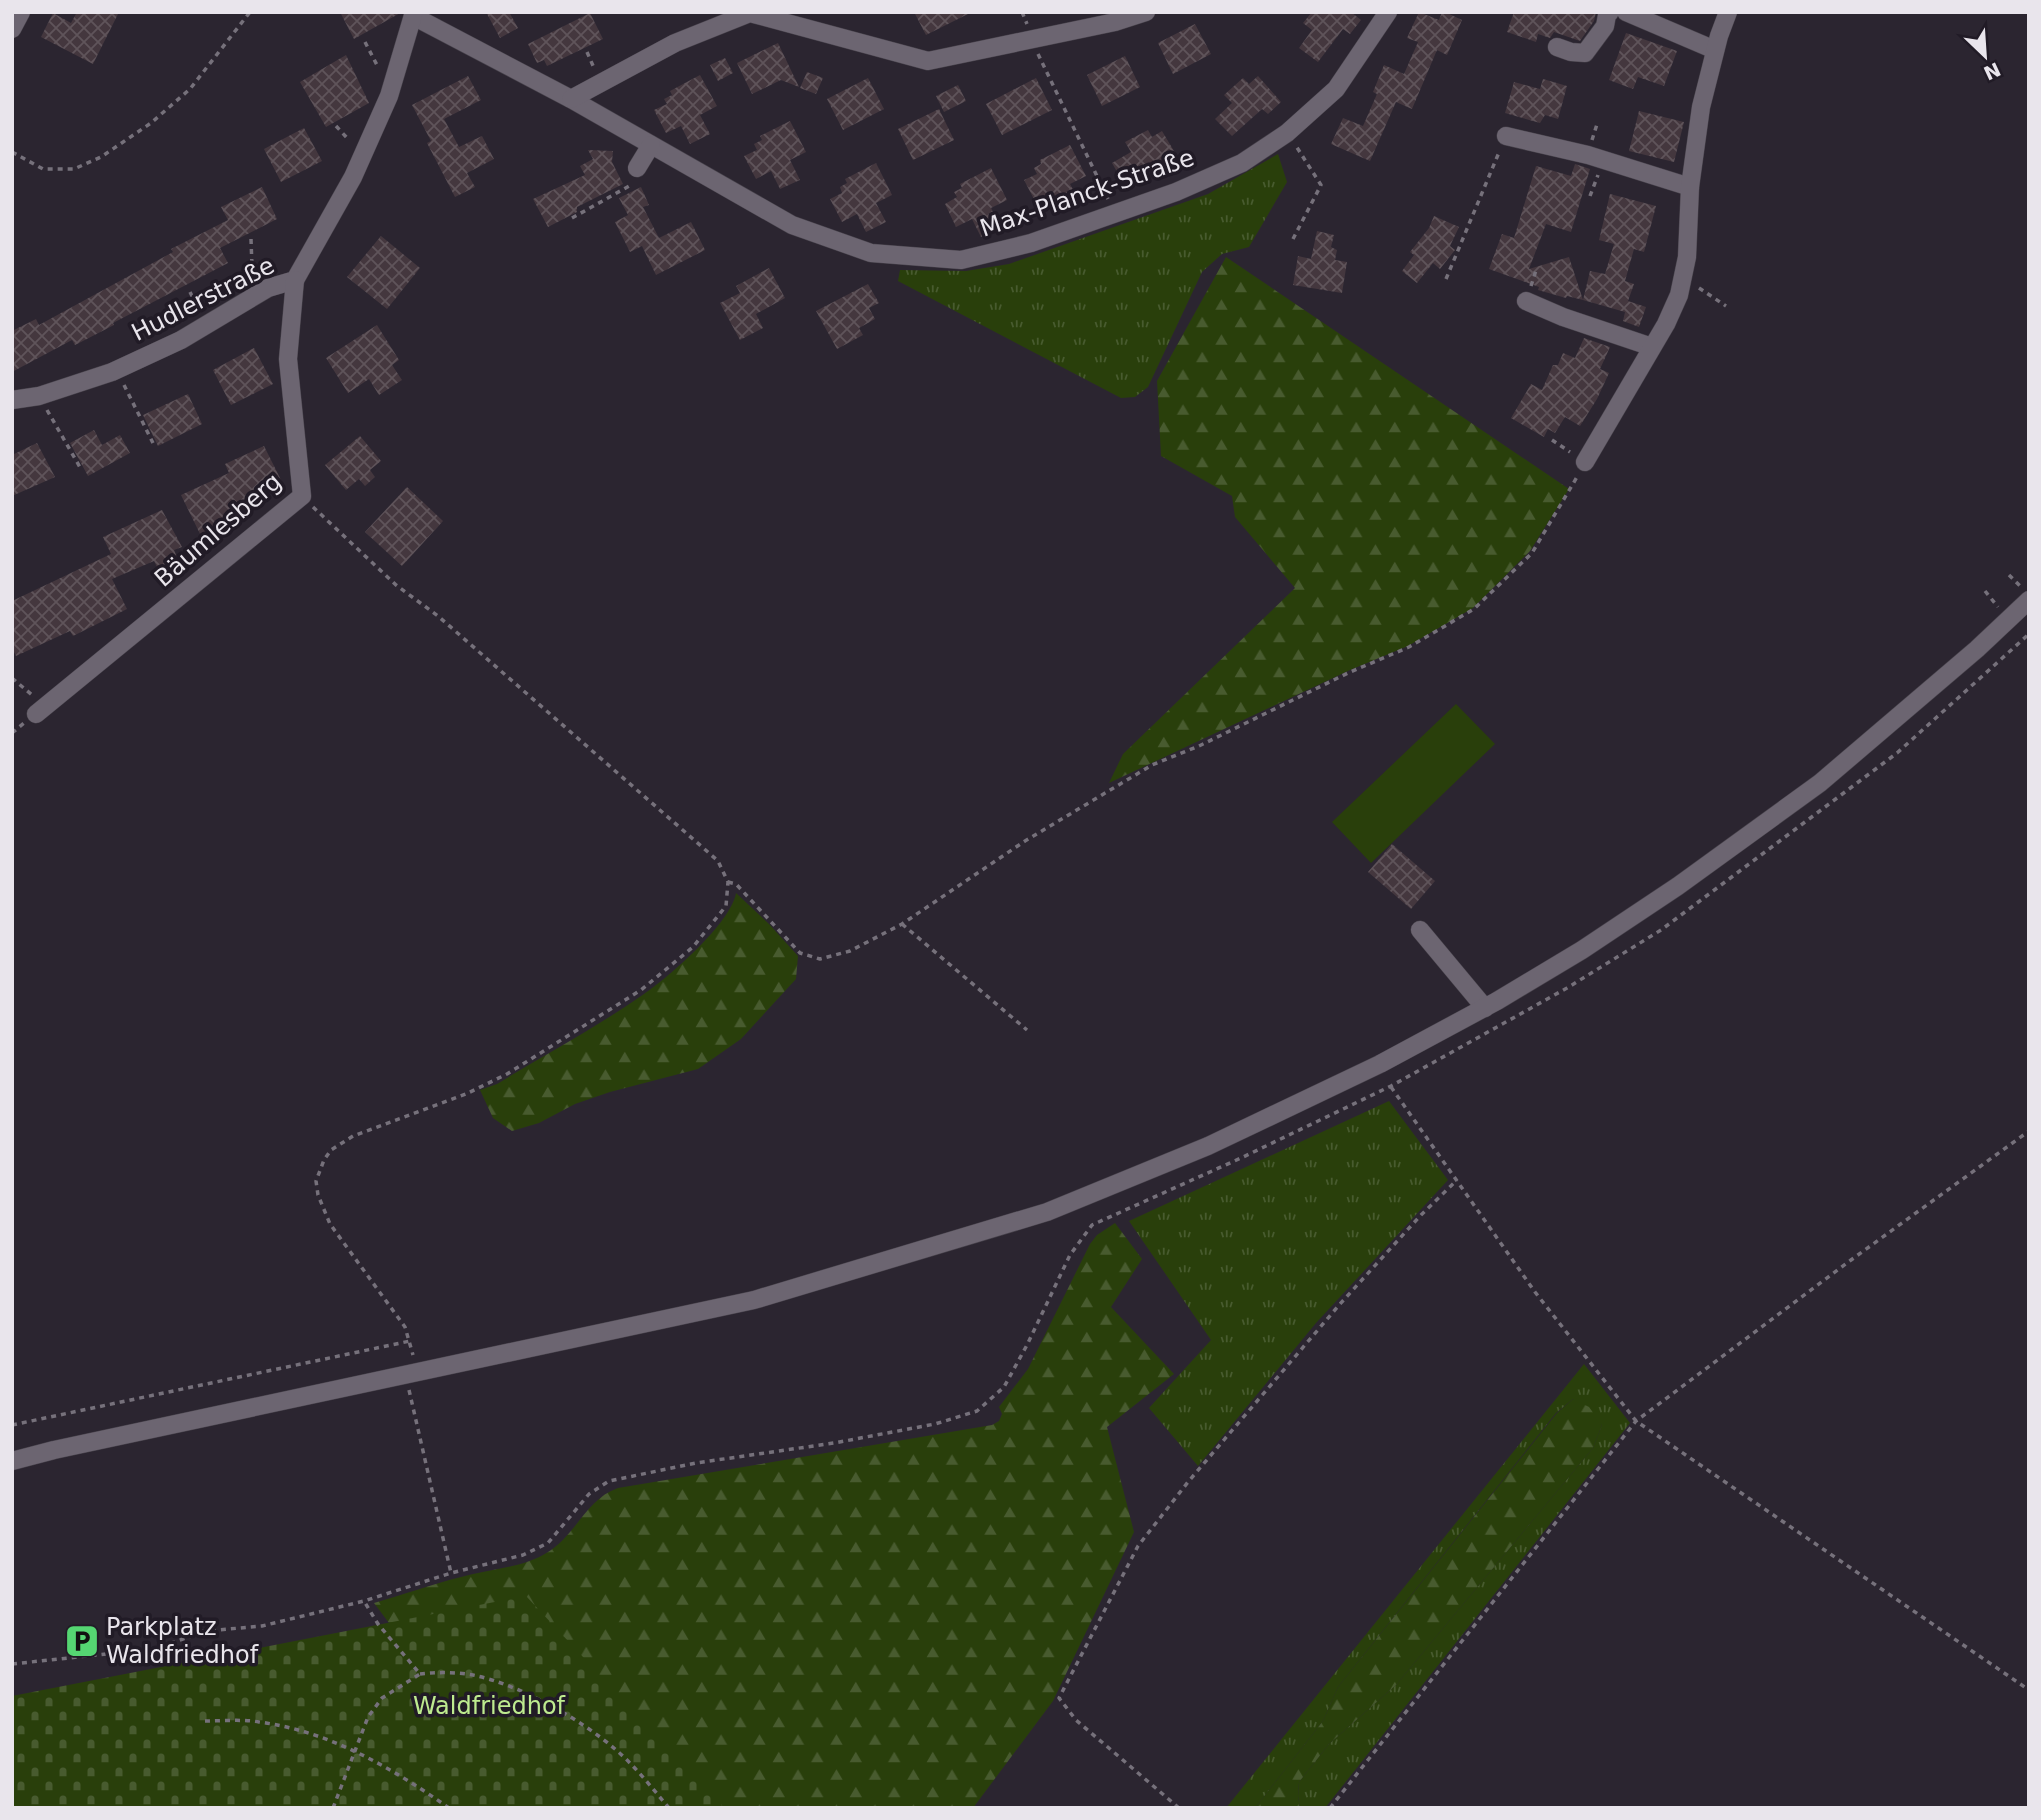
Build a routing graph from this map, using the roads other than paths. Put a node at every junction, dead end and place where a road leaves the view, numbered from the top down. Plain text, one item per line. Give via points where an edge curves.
1 (21, 12) edge
2 (1146, 12) edge
3 (1388, 12) edge
4 (1610, 12) edge
5 (1626, 12) edge
6 (1728, 12) edge
7 (413, 14) edge
8 (12, 29) edge
9 (1557, 47) dead end
10 (1715, 50) junction
11 (571, 99) junction
12 (1506, 135) road end
13 (651, 145) junction
14 (636, 168) road end
15 (1690, 187) junction
16 (295, 280) junction
17 (1526, 301) dead end
18 (1653, 347) junction
19 (12, 400) edge
20 (1586, 462) road end
21 (2029, 600) edge
22 (40, 710) road end
23 (1420, 930) dead end
24 (1485, 1008) junction
25 (12, 1461) edge

1 - 8 street
2 - 11 street via 928,61 750,13 675,43
3 - 13 street, Max-Planck-Straße via 1336,89 1287,133 1242,163 1176,192 1031,243 961,260 871,253 792,225
4 - 9 street via 1586,53
5 - 10 street
6 - 10 street
7 - 11 street, Max-Planck-Straße
7 - 16 street, Hudlerstraße via 389,96 353,177
10 - 15 street via 1701,107
11 - 13 street, Max-Planck-Straße
12 - 15 street
13 - 14 street
15 - 18 street via 1687,257 1679,295
16 - 19 street, Hudlerstraße via 264,290 181,340 117,369 39,396
16 - 22 street, Bäumlesberg via 288,359 302,496
17 - 18 street
18 - 20 street
21 - 24 street via 1820,783 1678,886
23 - 24 street
24 - 25 street via 1208,1146 1047,1212 754,1300

